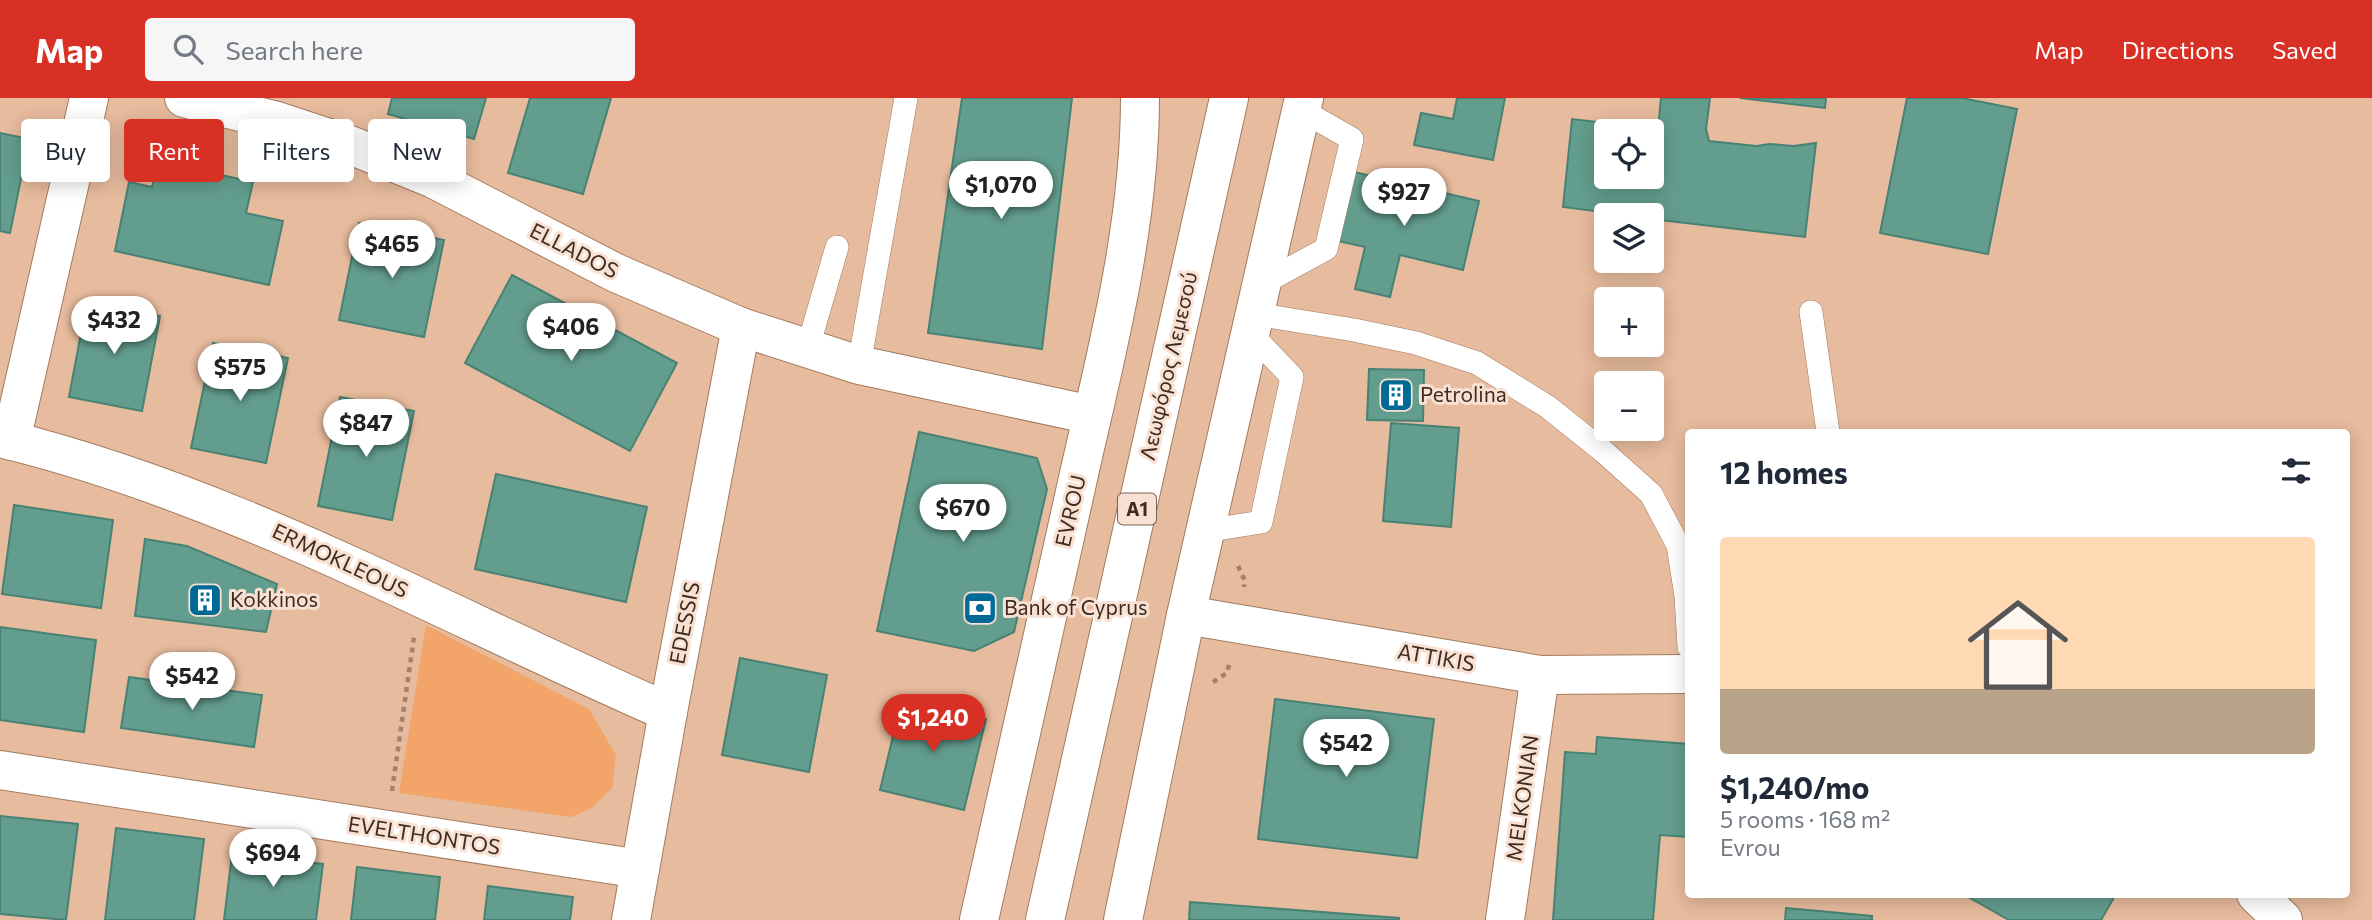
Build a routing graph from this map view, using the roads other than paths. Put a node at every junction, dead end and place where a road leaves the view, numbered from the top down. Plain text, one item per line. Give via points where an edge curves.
1 (89, 98) edge
2 (184, 98) edge
3 (906, 98) edge
4 (1140, 98) edge
5 (1229, 98) edge
6 (1302, 104) edge
7 (837, 247) dead end
8 (1256, 310) junction
9 (1811, 312) dead end
10 (741, 327) junction
11 (808, 347) junction
12 (859, 365) junction
13 (1092, 415) junction
14 (1828, 429) edge
15 (5, 439) edge
16 (1205, 531) junction
17 (1685, 590) edge
18 (1186, 615) junction
19 (1685, 674) edge
20 (1540, 675) junction
21 (668, 712) junction
22 (0, 770) edge
23 (640, 869) junction
24 (2260, 898) edge
25 (631, 920) edge
26 (979, 920) edge
27 (1045, 920) edge
28 (1123, 920) edge
29 (1505, 920) edge
30 (2283, 920) edge

1 - 15 street
2 - 10 street, ELLADOS via 277,121 434,179 616,274
3 - 12 lane
4 - 13 street, EVROU via 1129,236
5 - 27 street, Λεωφόρος Λεμεσού / A1
6 - 8 street
6 - 8 lane via 1352,139 1326,250
7 - 11 lane
8 - 16 street
8 - 16 lane via 1292,377 1261,522
8 - 17 lane via 1416,343 1477,363 1548,407 1651,494 1678,545
9 - 14 lane
10 - 11 street, ELLADOS
10 - 21 street, EDESSIS
11 - 12 street, ELLADOS
12 - 13 street, ELLADOS
13 - 26 street, EVROU
15 - 21 street, ERMOKLEOUS via 121,472 262,525
16 - 18 street
18 - 20 street, ATTIKIS
18 - 28 street
19 - 20 street, ATTIKIS
20 - 29 street, MELKONIAN
21 - 23 street, EDESSIS
22 - 23 street, EVELTHONTOS
23 - 25 street, EDESSIS
24 - 30 street

